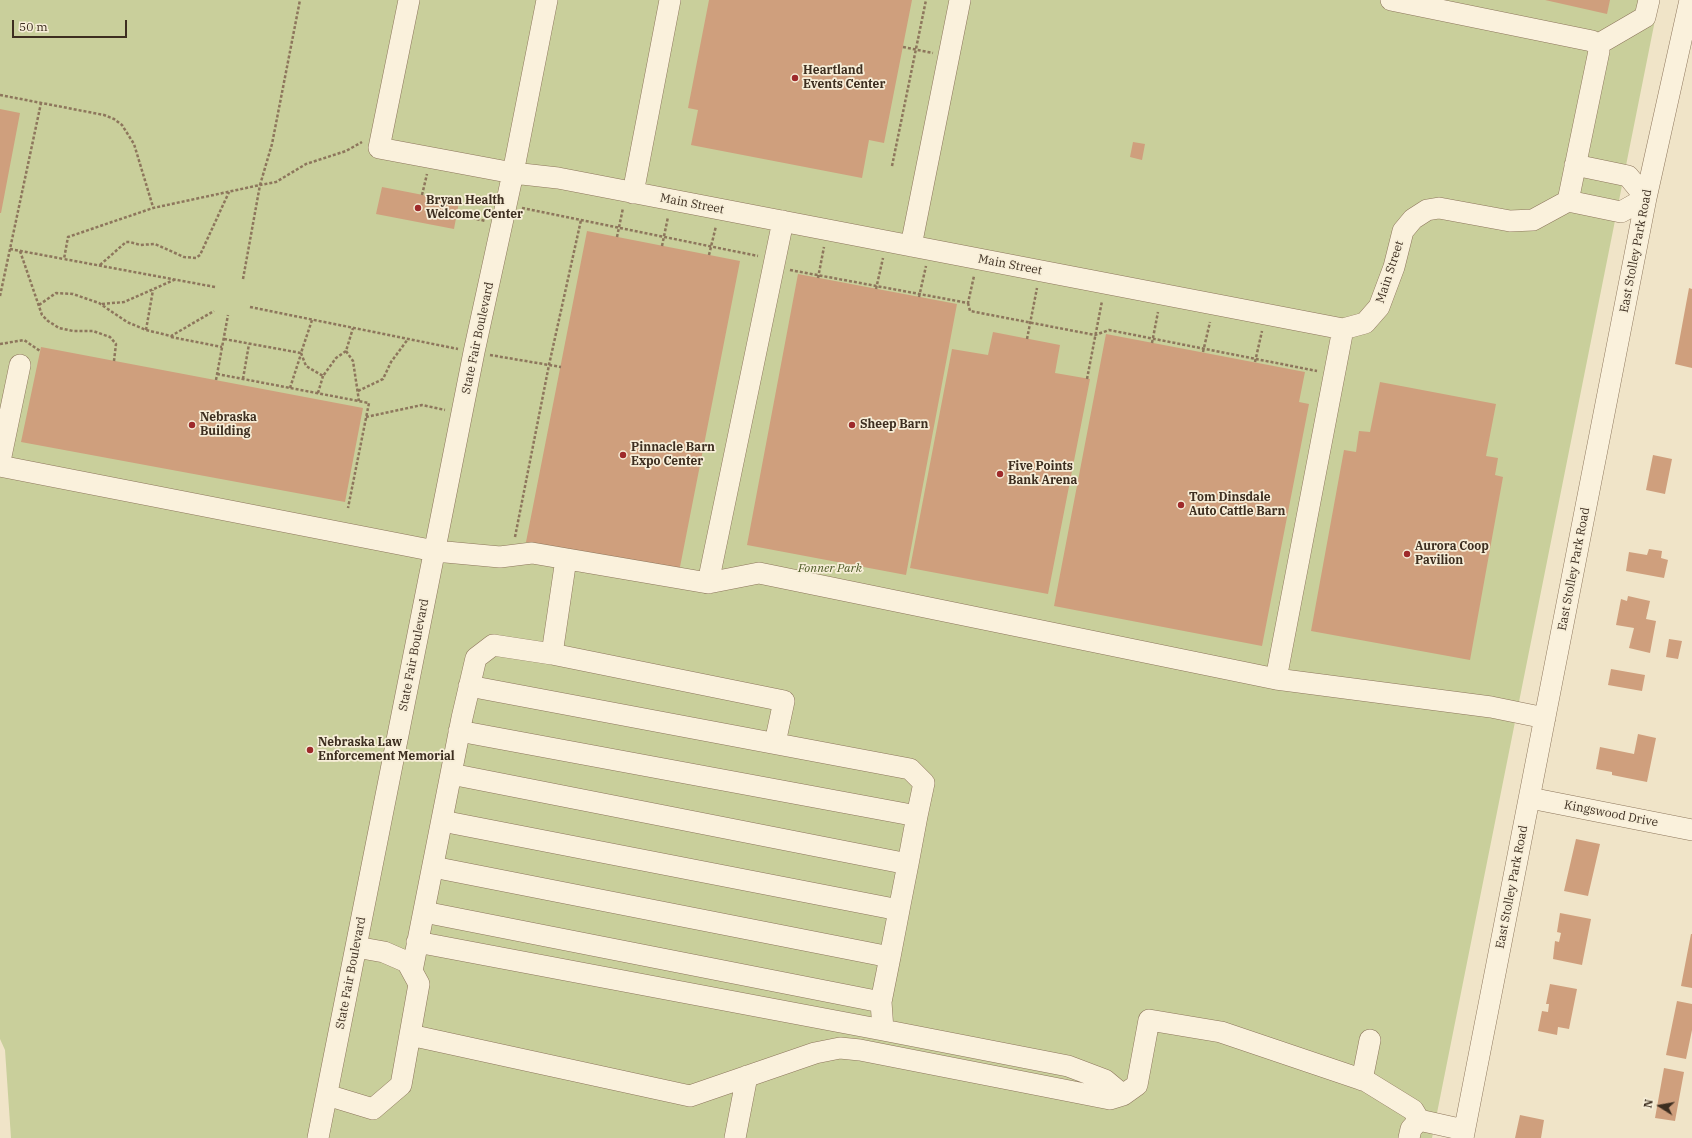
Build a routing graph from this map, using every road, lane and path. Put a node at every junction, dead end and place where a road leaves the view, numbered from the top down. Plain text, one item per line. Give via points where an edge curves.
1 (300, 0) edge
2 (408, 0) edge
3 (547, 0) edge
4 (670, 0) edge
5 (926, 0) edge
6 (960, 0) edge
7 (1390, 0) edge
8 (1648, 0) edge
9 (1690, 0) edge
10 (1597, 45) junction
11 (903, 47) dead end
12 (916, 49) junction
13 (949, 56) junction
14 (0, 95) edge
15 (41, 103) junction
16 (379, 146) junction
17 (1575, 165) junction
18 (892, 166) dead end
19 (513, 174) junction
20 (260, 185) junction
21 (230, 191) junction
22 (629, 193) junction
23 (1646, 198) junction
24 (672, 201) junction
25 (1568, 201) junction
26 (154, 208) junction
27 (720, 210) junction
28 (504, 214) junction
29 (457, 216) dead end
30 (581, 220) junction
31 (783, 221) junction
32 (618, 228) junction
33 (827, 230) junction
34 (617, 237) dead end
35 (664, 237) junction
36 (886, 241) junction
37 (662, 246) dead end
38 (711, 246) junction
39 (920, 248) junction
40 (10, 249) junction
41 (20, 251) junction
42 (710, 255) dead end
43 (64, 259) junction
44 (978, 259) junction
45 (774, 263) junction
46 (100, 265) junction
47 (1041, 271) junction
48 (818, 277) junction
49 (243, 279) dead end
50 (176, 280) junction
51 (1105, 283) junction
52 (215, 287) dead end
53 (876, 288) junction
54 (153, 290) junction
55 (1162, 294) junction
56 (0, 296) edge
57 (919, 296) junction
58 (968, 303) junction
59 (39, 304) junction
60 (102, 304) junction
61 (1214, 304) junction
62 (250, 307) dead end
63 (214, 311) dead end
64 (1266, 314) junction
65 (228, 315) dead end
66 (312, 320) junction
67 (1030, 322) junction
68 (353, 328) junction
69 (1343, 329) junction
70 (146, 330) junction
71 (1095, 335) junction
72 (171, 336) junction
73 (224, 339) junction
74 (408, 339) junction
75 (1027, 339) dead end
76 (1153, 339) junction
77 (1152, 343) dead end
78 (0, 344) edge
79 (249, 344) junction
80 (222, 347) junction
81 (40, 351) dead end
82 (346, 351) junction
83 (1204, 351) junction
84 (474, 352) junction
85 (301, 353) junction
86 (1255, 360) junction
87 (114, 361) dead end
88 (20, 365) dead end
89 (549, 365) junction
90 (561, 367) dead end
91 (217, 374) junction
92 (1334, 374) junction
93 (323, 376) junction
94 (243, 379) junction
95 (1087, 379) dead end
96 (216, 380) dead end
97 (290, 388) junction
98 (358, 391) junction
99 (318, 393) junction
100 (360, 401) junction
101 (462, 414) junction
102 (366, 417) junction
103 (0, 461) edge
104 (0, 466) edge
105 (348, 508) dead end
106 (435, 551) junction
107 (512, 556) junction
108 (566, 559) junction
109 (708, 583) junction
110 (552, 654) junction
111 (1276, 679) junction
112 (469, 686) junction
113 (1545, 718) junction
114 (460, 731) junction
115 (775, 743) junction
116 (451, 774) junction
117 (1530, 798) junction
118 (917, 816) junction
119 (442, 821) junction
120 (1692, 830) edge
121 (908, 864) junction
122 (433, 867) junction
123 (899, 910) junction
124 (424, 912) junction
125 (418, 942) junction
126 (356, 947) junction
127 (890, 957) junction
128 (412, 971) junction
129 (881, 1002) junction
130 (883, 1030) junction
131 (410, 1035) junction
132 (1370, 1040) dead end
133 (747, 1076) junction
134 (1362, 1080) junction
135 (326, 1095) junction
136 (1124, 1095) junction
137 (1414, 1129) edge
138 (1463, 1134) edge
139 (318, 1138) edge
140 (736, 1138) edge

1 - 20 path via 272,144
2 - 16 street
3 - 19 street, State Fair Boulevard
4 - 22 street
5 - 12 path
6 - 13 street
7 - 10 street via 1592,41
8 - 10 street via 1645,17
9 - 23 street, East Stolley Park Road
10 - 17 street via 1599,50
11 - 12 path
12 - 13 path
12 - 18 path
13 - 39 street
14 - 15 path
15 - 26 path via 104,115 122,125 134,144
15 - 40 path
16 - 19 street, Main Street
16 - 20 path via 363,141 346,151 306,164 276,182
17 - 23 street via 1628,176
17 - 25 street
19 - 22 street, Main Street via 558,178
19 - 28 street, State Fair Boulevard
20 - 21 path
20 - 49 path
21 - 26 path
21 - 46 path via 200,255 196,258 184,257 155,244 140,245 126,242
22 - 24 street, Main Street
22 - 32 path
23 - 25 street via 1621,212
23 - 113 street, East Stolley Park Road
24 - 27 street, Main Street
24 - 35 path
25 - 69 street, Main Street via 1533,220 1510,221 1439,208 1427,210 1413,218 1403,231 1394,267 1379,307 1365,323
26 - 43 path via 68,237
27 - 31 street, Main Street
27 - 38 path
28 - 29 path
28 - 30 path
28 - 84 street, State Fair Boulevard
30 - 32 path
30 - 89 path
31 - 33 street, Main Street
31 - 45 street
32 - 34 path
32 - 35 path
33 - 36 street, Main Street
33 - 48 path
35 - 37 path
35 - 38 path
36 - 39 street, Main Street
36 - 53 path
38 - 42 path
38 - 45 path
39 - 44 street, Main Street
39 - 57 path
40 - 41 path
40 - 56 path
41 - 43 path
41 - 59 path
43 - 46 path
44 - 47 street, Main Street
44 - 58 path
45 - 48 path
45 - 109 street
46 - 50 path
47 - 51 street, Main Street
47 - 67 path
48 - 53 path
50 - 52 path
50 - 54 path
51 - 55 street, Main Street
51 - 71 path
53 - 57 path
54 - 60 path via 124,302
54 - 70 path
55 - 61 street, Main Street
55 - 76 path
57 - 58 path
58 - 67 path via 970,311
59 - 60 path via 56,293 65,292
59 - 87 path via 42,315 58,328 93,331 110,337 116,344
60 - 70 path via 127,322
61 - 64 street, Main Street
61 - 83 path
62 - 66 path
63 - 72 path
64 - 69 street, Main Street
64 - 86 path
65 - 73 path
66 - 68 path
66 - 85 path
67 - 71 path
67 - 75 path
68 - 74 path
68 - 82 path
69 - 92 street
70 - 72 path
71 - 76 path via 1109,330
71 - 95 path
72 - 80 path
73 - 79 path
73 - 80 path
74 - 84 path
74 - 98 path via 391,362 383,379
76 - 77 path
76 - 83 path
78 - 81 path via 24,340
79 - 85 path
79 - 94 path
80 - 91 path
82 - 93 path via 336,358
82 - 98 path via 353,361
83 - 86 path
84 - 89 path
84 - 101 street, State Fair Boulevard
85 - 93 path via 306,366
85 - 97 path
86 - 92 path
88 - 103 street
89 - 90 path
89 - 107 path
91 - 94 path
91 - 96 path
92 - 111 street
93 - 99 path
94 - 97 path
97 - 99 path
98 - 100 path
99 - 100 path
100 - 102 path via 369,403
101 - 102 path via 422,405
101 - 106 street, State Fair Boulevard
102 - 105 path
104 - 106 street
106 - 107 street
106 - 126 street, State Fair Boulevard
107 - 108 street via 532,553
108 - 109 street
108 - 110 street
109 - 111 street via 758,573
110 - 112 street via 493,645 476,658
110 - 115 street via 784,701
111 - 113 street via 1491,708
112 - 114 street
112 - 115 street
113 - 117 street, East Stolley Park Road
114 - 116 street
114 - 118 street
115 - 118 street via 910,769 924,783
116 - 119 street
116 - 121 street
117 - 120 street, Kingswood Drive
117 - 138 street, East Stolley Park Road
118 - 121 street
119 - 122 street
119 - 123 street
121 - 123 street
122 - 124 street
122 - 127 street
123 - 127 street
124 - 125 street
124 - 129 street
125 - 128 street
125 - 130 street
126 - 128 street via 384,952 407,962
126 - 135 street, State Fair Boulevard
127 - 129 street
128 - 131 street via 419,984
129 - 130 street
130 - 136 street via 1068,1066 1105,1080
131 - 133 street via 690,1096
131 - 135 street via 401,1085 373,1109
132 - 134 street
133 - 136 street via 815,1053 840,1048 1110,1099
133 - 140 street
134 - 136 street via 1221,1032 1149,1020 1137,1085
134 - 137 street via 1413,1110
135 - 139 street, State Fair Boulevard
137 - 138 street

